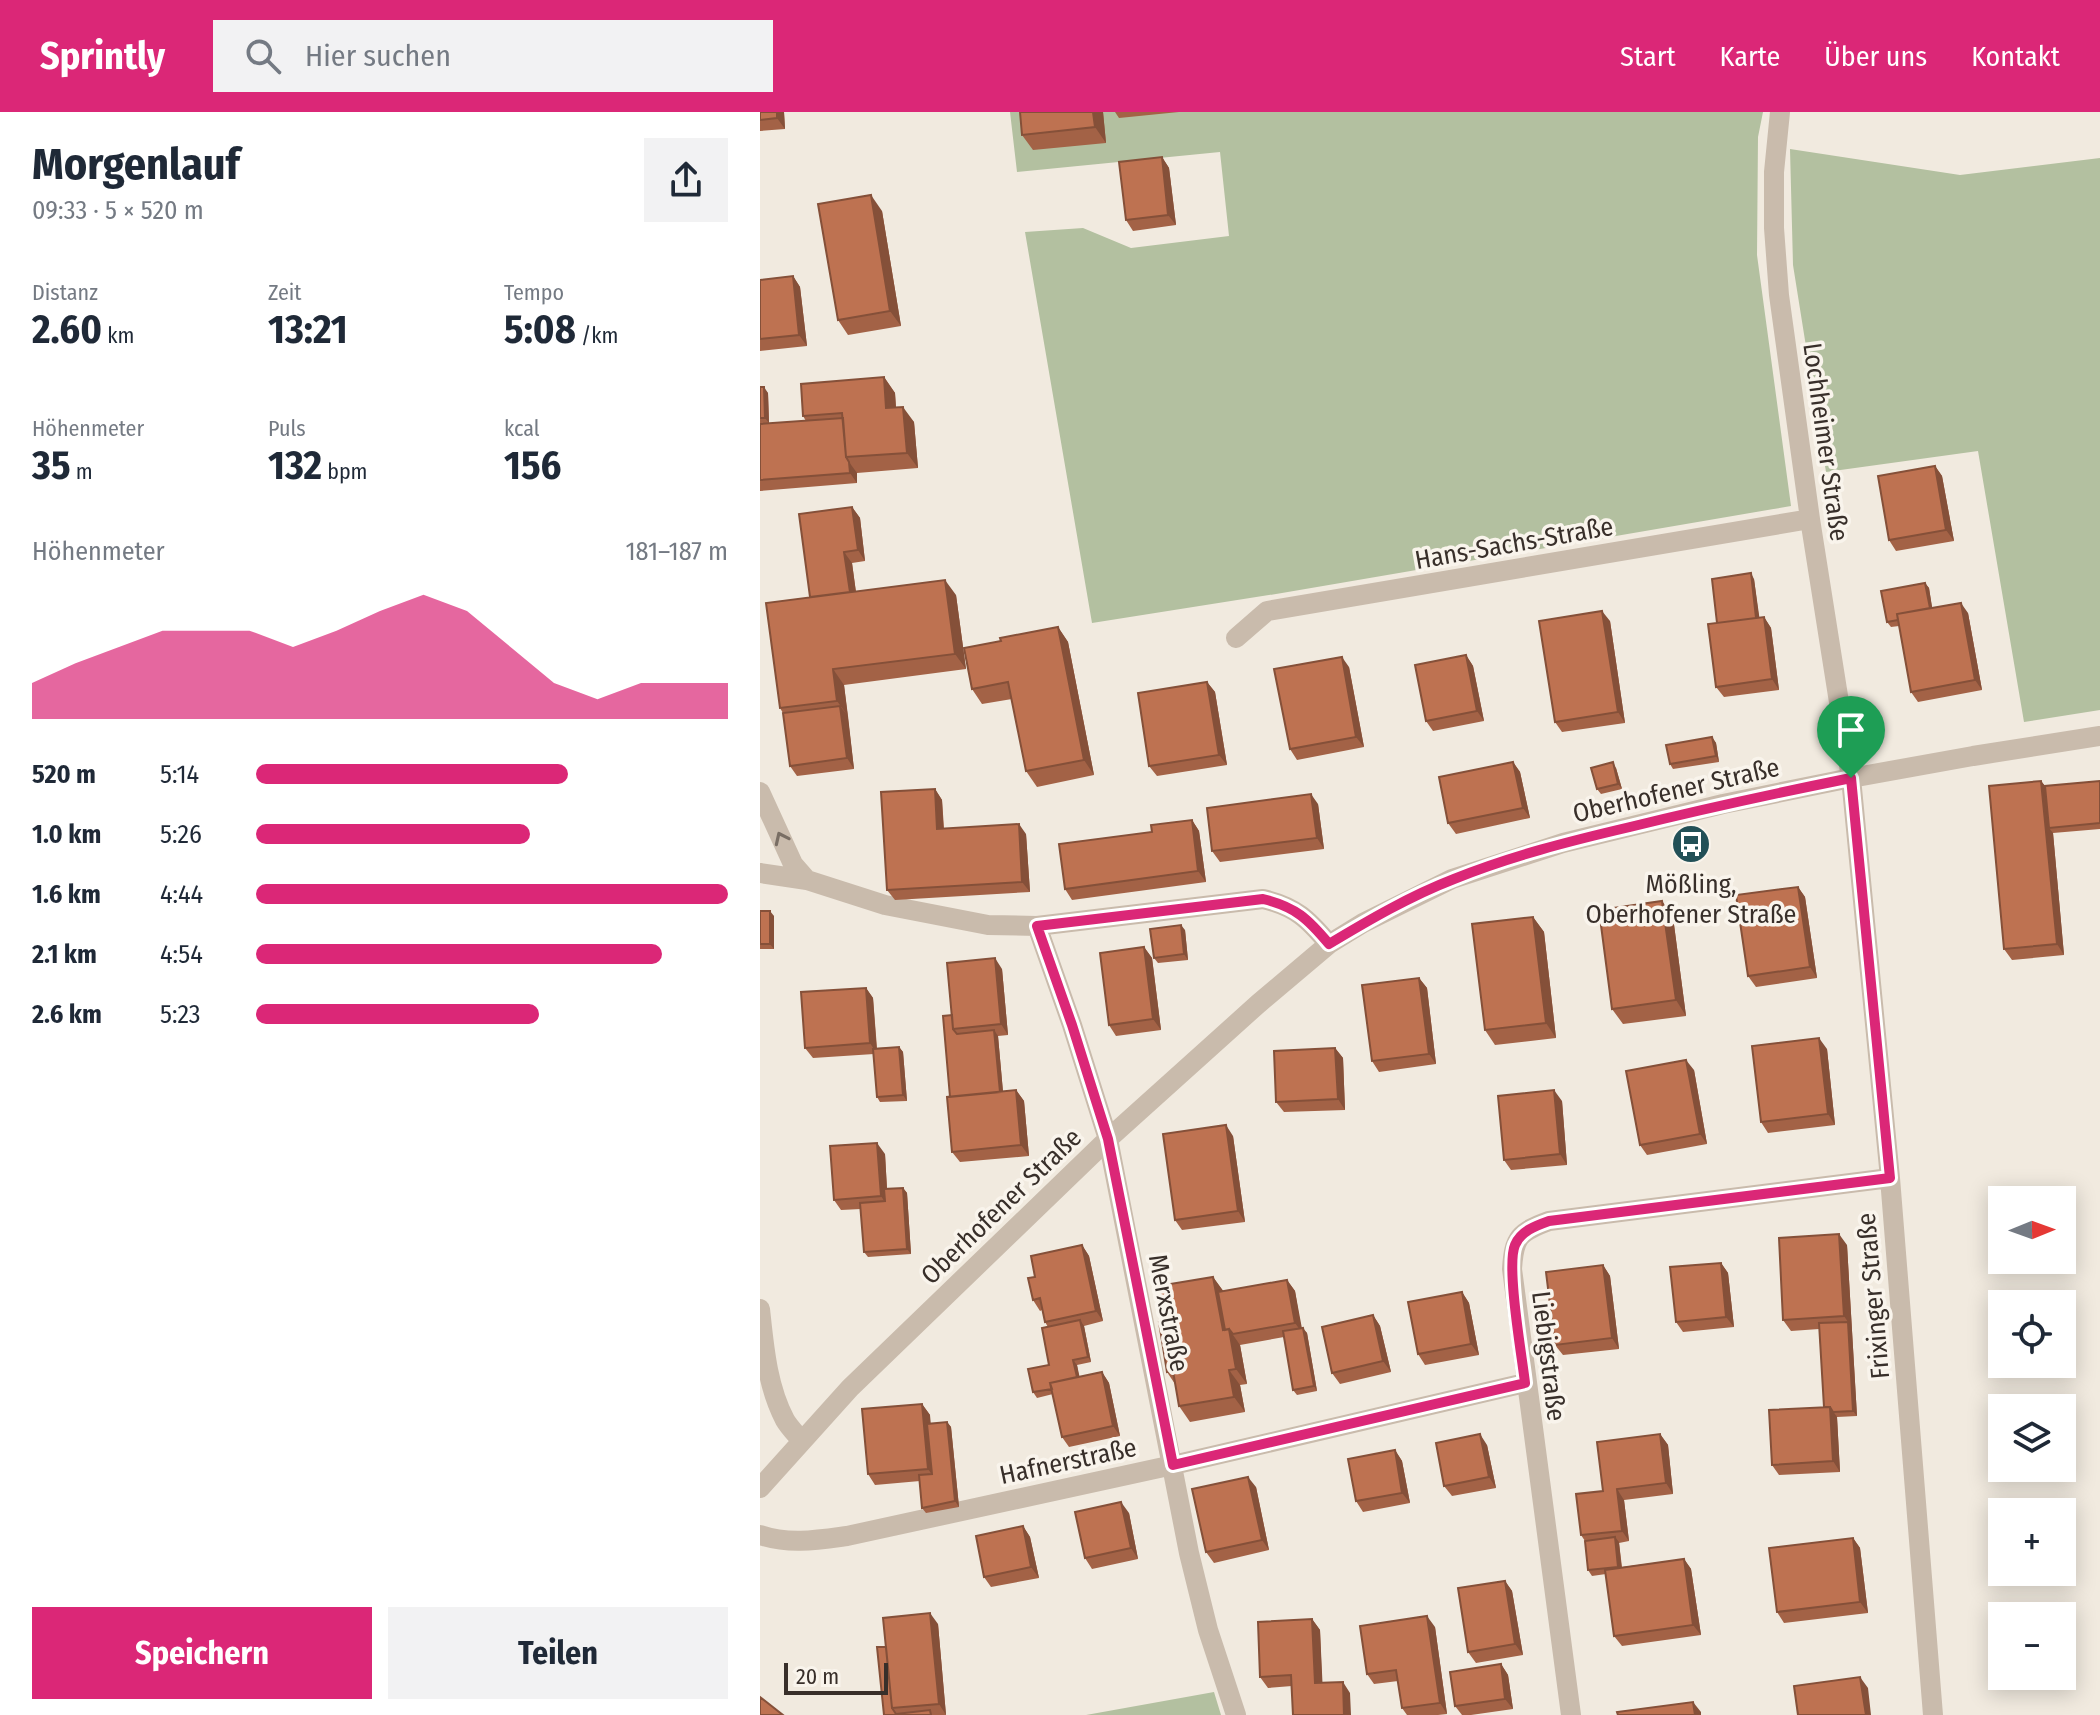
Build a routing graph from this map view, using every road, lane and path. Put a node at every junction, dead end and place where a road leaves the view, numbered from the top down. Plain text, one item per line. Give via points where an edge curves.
1 (1780, 112) edge
2 (1810, 519) junction
3 (1236, 638) dead end
4 (2100, 736) edge
5 (1851, 778) junction
6 (760, 792) edge
7 (760, 873) edge
8 (807, 880) junction
9 (1037, 926) junction
10 (1329, 944) junction
11 (1108, 1139) junction
12 (1890, 1178) junction
13 (760, 1309) edge
14 (1525, 1383) junction
15 (801, 1440) junction
16 (1173, 1465) junction
17 (760, 1488) edge
18 (760, 1535) edge
19 (1236, 1715) edge
20 (1571, 1715) edge
21 (1933, 1715) edge

1 - 2 street, Lochheimer Straße via 1774,228
2 - 3 street, Hans-Sachs-Straße via 1267,611
2 - 5 street, Lochheimer Straße
4 - 5 street, Oberhofener Straße
5 - 10 street, Oberhofener Straße via 1521,855 1452,879
5 - 12 street, Frixinger Straße
8 -> 6 street via 793,864
7 - 8 street
8 - 9 street via 885,905 988,925
9 - 10 street via 1263,899 1298,911
9 - 11 street, Merxstraße
10 - 11 street, Oberhofener Straße
11 - 15 street, Oberhofener Straße
11 - 16 street, Merxstraße
12 - 14 street, Liebigstraße via 1533,1227 1513,1248
12 - 21 street, Frixinger Straße
13 - 15 street via 773,1390 786,1422
14 - 16 street, Hafnerstraße
14 - 20 street, Liebigstraße
15 - 17 street, Oberhofener Straße
16 - 18 street, Hafnerstraße via 847,1536 803,1542
16 - 19 street, Merxstraße via 1208,1630

